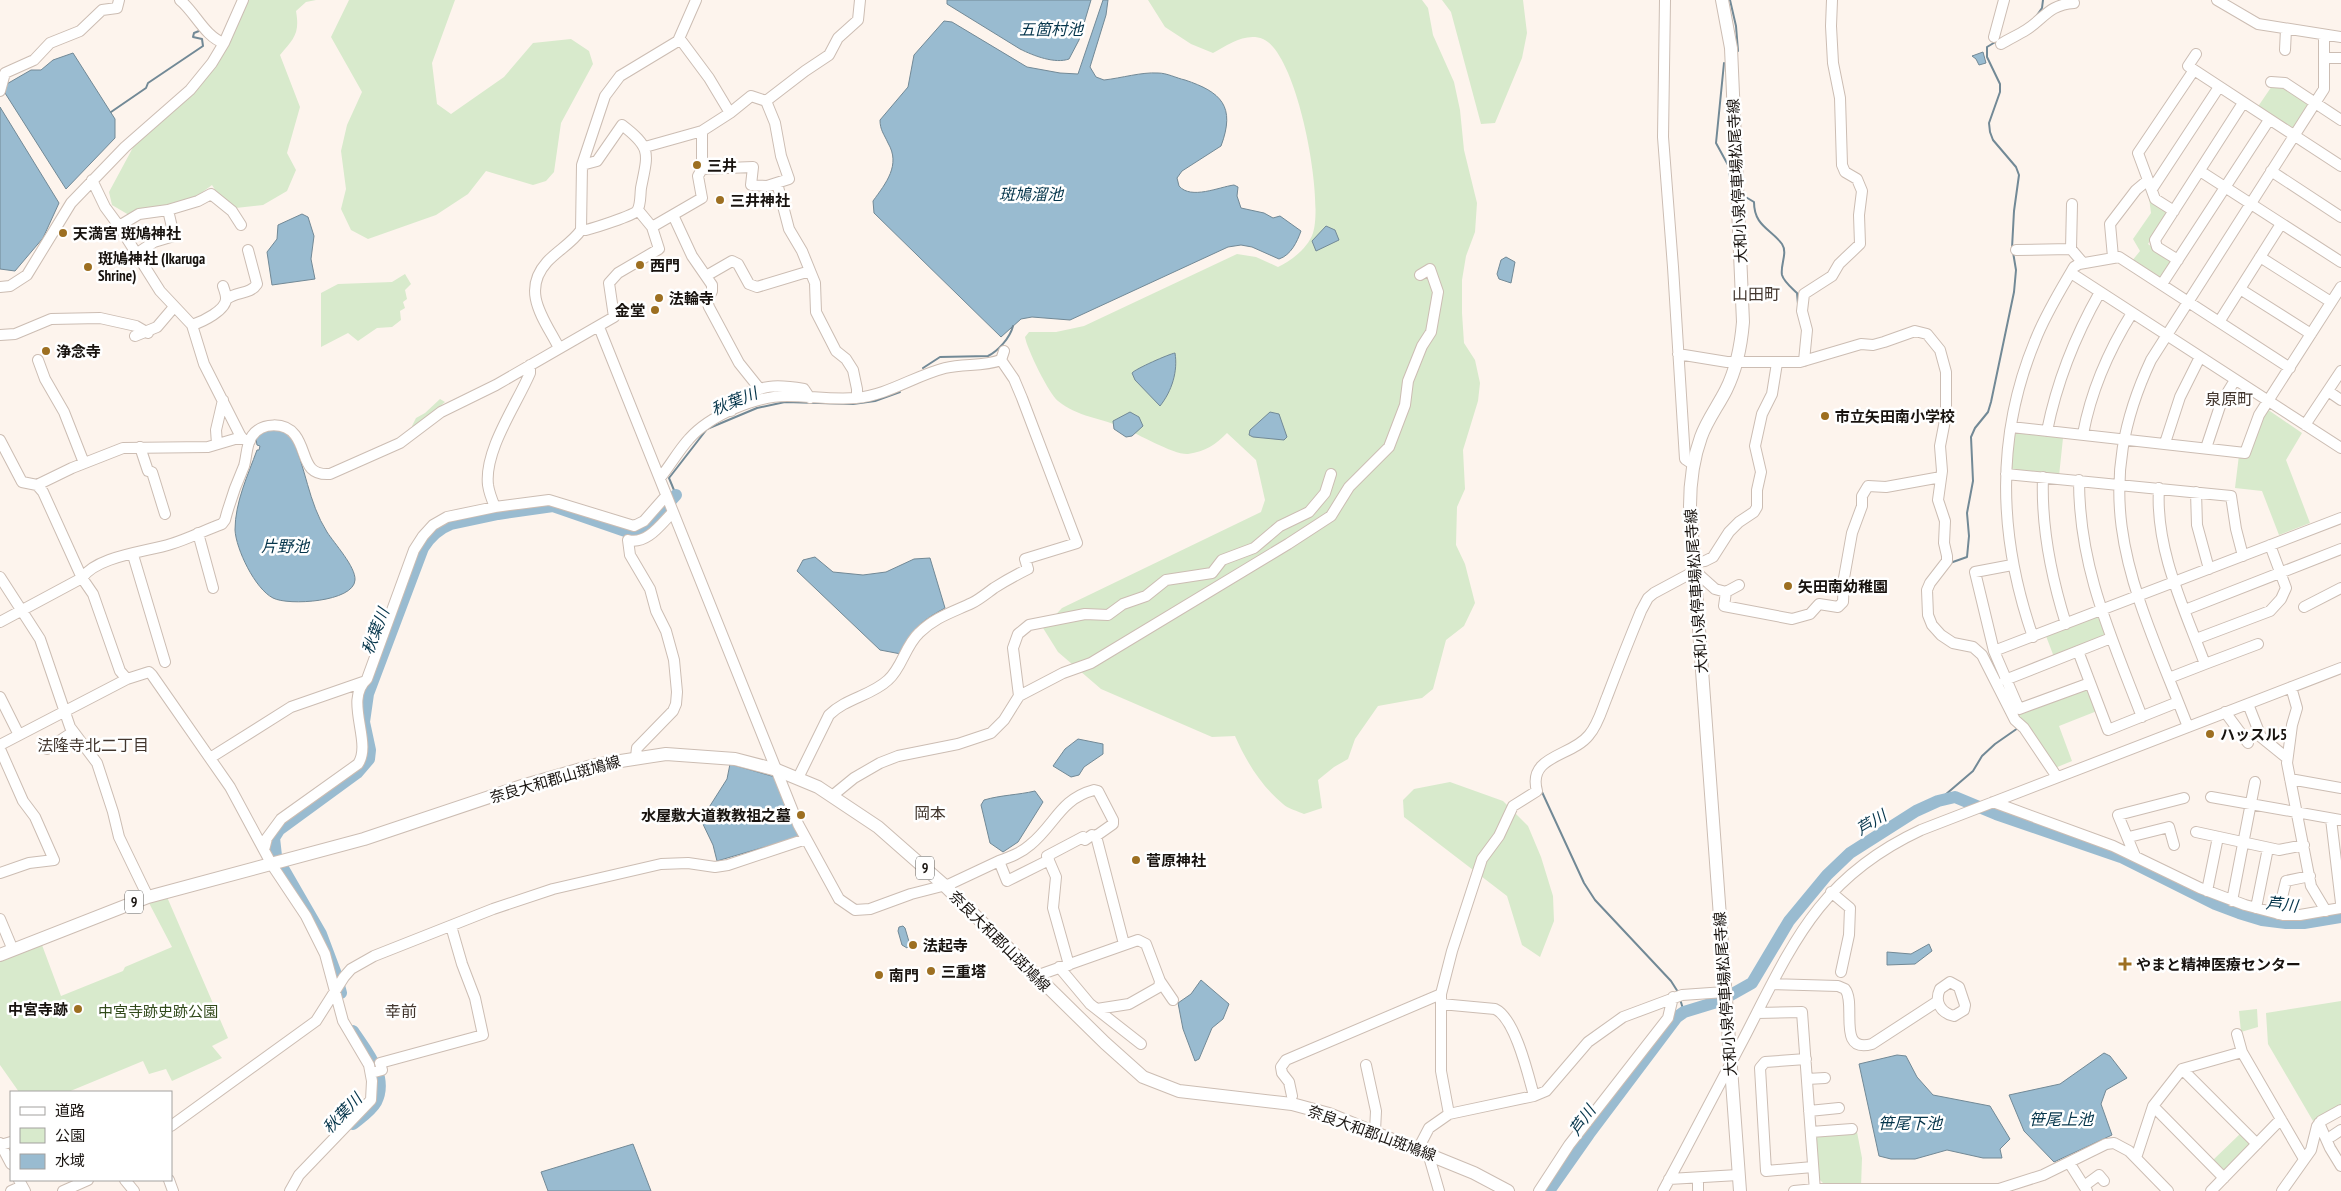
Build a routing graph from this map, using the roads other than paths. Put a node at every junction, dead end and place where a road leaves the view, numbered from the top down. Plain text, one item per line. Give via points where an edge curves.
1 (119, 0) edge
2 (180, 0) edge
3 (242, 0) edge
4 (696, 0) edge
5 (860, 0) edge
6 (1665, 0) edge
7 (1722, 0) edge
8 (1832, 0) edge
9 (2004, 0) edge
10 (2073, 0) edge
11 (2217, 0) edge
12 (2286, 29) junction
13 (2324, 35) junction
14 (2341, 37) edge
15 (680, 39) junction
16 (224, 43) junction
17 (2285, 50) dead end
18 (2196, 54) dead end
19 (2324, 58) junction
20 (2341, 58) edge
21 (2194, 70) junction
22 (2271, 82) dead end
23 (2219, 87) junction
24 (1, 93) edge
25 (766, 101) junction
26 (2244, 103) junction
27 (2315, 103) junction
28 (730, 113) junction
29 (2269, 120) junction
30 (2341, 120) edge
31 (702, 131) junction
32 (2294, 136) junction
33 (645, 147) junction
34 (582, 165) junction
35 (2341, 166) edge
36 (702, 168) junction
37 (2200, 171) junction
38 (2271, 171) junction
39 (92, 180) junction
40 (777, 183) junction
41 (2150, 184) junction
42 (2225, 188) junction
43 (2072, 204) dead end
44 (2250, 204) junction
45 (168, 210) junction
46 (638, 210) junction
47 (2174, 211) junction
48 (673, 215) junction
49 (2341, 217) edge
50 (2281, 224) junction
51 (242, 225) dead end
52 (119, 226) junction
53 (652, 227) junction
54 (581, 230) junction
55 (2071, 249) junction
56 (248, 250) dead end
57 (2016, 250) dead end
58 (136, 254) junction
59 (2113, 257) junction
60 (2260, 257) junction
61 (2178, 260) junction
62 (2341, 262) edge
63 (2083, 263) junction
64 (810, 271) junction
65 (2071, 273) junction
66 (1420, 275) dead end
67 (706, 276) junction
68 (2162, 284) junction
69 (223, 286) dead end
70 (0, 287) edge
71 (2341, 287) edge
72 (2240, 289) junction
73 (2100, 292) junction
74 (227, 299) junction
75 (2187, 301) junction
76 (2331, 302) junction
77 (174, 308) junction
78 (2132, 313) junction
79 (2219, 322) junction
80 (192, 325) junction
81 (599, 327) junction
82 (148, 333) junction
83 (2311, 334) junction
84 (0, 335) edge
85 (2166, 335) junction
86 (135, 336) dead end
87 (559, 348) junction
88 (1678, 354) junction
89 (2200, 357) junction
90 (38, 360) dead end
91 (1804, 361) junction
92 (1737, 362) junction
93 (1777, 363) junction
94 (530, 365) junction
95 (2290, 368) junction
96 (2341, 371) edge
97 (2235, 380) junction
98 (759, 388) junction
99 (2328, 391) junction
100 (810, 398) junction
101 (857, 398) junction
102 (223, 400) junction
103 (2341, 400) edge
104 (2268, 401) junction
105 (731, 411) junction
106 (2306, 425) junction
107 (2011, 427) junction
108 (2047, 430) junction
109 (2083, 434) junction
110 (2124, 438) junction
111 (0, 440) edge
112 (247, 440) junction
113 (2165, 443) junction
114 (217, 444) junction
115 (140, 447) junction
116 (2206, 448) junction
117 (2341, 448) edge
118 (84, 463) junction
119 (1694, 465) junction
120 (1331, 474) dead end
121 (2006, 474) junction
122 (1941, 477) junction
123 (2043, 477) junction
124 (660, 478) junction
125 (2079, 480) junction
126 (2118, 484) junction
127 (37, 485) junction
128 (2159, 488) junction
129 (2196, 492) junction
130 (667, 497) junction
131 (494, 507) junction
132 (672, 511) junction
133 (165, 514) dead end
134 (2341, 518) edge
135 (198, 534) junction
136 (2270, 546) junction
137 (2341, 549) edge
138 (133, 555) junction
139 (2243, 556) junction
140 (2012, 565) junction
141 (1694, 566) junction
142 (2208, 569) junction
143 (2280, 574) junction
144 (0, 577) edge
145 (82, 578) junction
146 (2175, 582) junction
147 (1739, 584) dead end
148 (213, 588) dead end
149 (2341, 588) edge
150 (1726, 592) junction
151 (2137, 596) junction
152 (2304, 607) dead end
153 (21, 610) junction
154 (2101, 610) junction
155 (2185, 610) junction
156 (0, 622) edge
157 (2066, 624) junction
158 (2033, 637) junction
159 (2112, 638) junction
160 (2196, 639) junction
161 (2258, 644) dead end
162 (2078, 651) junction
163 (1994, 652) junction
164 (165, 662) dead end
165 (2205, 664) junction
166 (2341, 668) edge
167 (2169, 678) junction
168 (127, 679) junction
169 (2005, 680) junction
170 (363, 682) junction
171 (2090, 683) junction
172 (2291, 687) junction
173 (1019, 696) junction
174 (0, 697) edge
175 (2178, 702) junction
176 (2248, 704) junction
177 (64, 710) junction
178 (2225, 712) junction
179 (2142, 717) junction
180 (2188, 727) junction
181 (73, 732) junction
182 (19, 735) junction
183 (2248, 744) dead end
184 (0, 745) edge
185 (0, 749) edge
186 (47, 749) dead end
187 (210, 758) junction
188 (636, 758) junction
189 (2287, 758) junction
190 (777, 770) junction
191 (2057, 777) junction
192 (798, 778) junction
193 (2290, 779) junction
194 (2255, 782) dead end
195 (2341, 788) edge
196 (832, 796) junction
197 (2211, 796) dead end
198 (2184, 798) dead end
199 (1990, 803) junction
200 (2251, 804) junction
201 (2298, 813) junction
202 (2336, 820) edge
203 (2196, 832) dead end
204 (1096, 836) junction
205 (2218, 836) junction
206 (2129, 838) junction
207 (806, 839) junction
208 (2243, 842) junction
209 (2174, 845) dead end
210 (2304, 845) junction
211 (2268, 848) junction
212 (264, 850) junction
213 (2134, 856) junction
214 (1049, 860) junction
215 (999, 861) junction
216 (272, 865) junction
217 (0, 873) edge
218 (2310, 876) junction
219 (944, 885) junction
220 (2207, 891) junction
221 (1831, 892) junction
222 (148, 897) junction
223 (2232, 901) junction
224 (2341, 903) edge
225 (2256, 908) junction
226 (2341, 908) edge
227 (2326, 911) junction
228 (2278, 914) junction
229 (0, 919) edge
230 (451, 926) junction
231 (1124, 944) junction
232 (13, 950) junction
233 (0, 955) edge
234 (1064, 966) junction
235 (1841, 972) dead end
236 (1036, 976) junction
237 (1160, 981) junction
238 (1772, 984) junction
239 (335, 990) junction
240 (1725, 992) junction
241 (1677, 996) junction
242 (1441, 999) junction
243 (1173, 1000) dead end
244 (1938, 1001) dead end
245 (1097, 1009) junction
246 (1756, 1013) junction
247 (2237, 1034) dead end
248 (1141, 1044) dead end
249 (2242, 1052) junction
250 (1806, 1059) junction
251 (1730, 1064) junction
252 (1366, 1065) dead end
253 (2182, 1069) junction
254 (370, 1072) junction
255 (1825, 1078) dead end
256 (1807, 1079) junction
257 (1292, 1096) dead end
258 (1534, 1096) junction
259 (2153, 1106) junction
260 (1839, 1108) dead end
261 (2341, 1110) edge
262 (1809, 1111) junction
263 (1449, 1114) junction
264 (2281, 1119) junction
265 (2319, 1122) junction
266 (172, 1125) edge
267 (1852, 1129) dead end
268 (1375, 1131) junction
269 (1811, 1132) junction
270 (4, 1143) edge
271 (2257, 1144) junction
272 (1423, 1151) junction
273 (2136, 1158) junction
274 (2304, 1159) junction
275 (10, 1161) edge
276 (2070, 1164) junction
277 (2341, 1166) edge
278 (1813, 1167) junction
279 (1738, 1175) junction
280 (1698, 1178) junction
281 (2224, 1178) junction
282 (1669, 1179) junction
283 (86, 1181) edge
284 (126, 1181) edge
285 (2104, 1181) dead end
286 (22, 1185) edge
287 (2085, 1189) edge
288 (1815, 1190) edge
289 (1852, 1190) edge
290 (1891, 1190) edge
291 (1996, 1190) edge
292 (11, 1191) edge
293 (62, 1191) edge
294 (134, 1191) edge
295 (290, 1191) edge
296 (1439, 1191) edge
297 (1508, 1191) edge
298 (1539, 1191) edge
299 (1663, 1191) edge
300 (1698, 1191) edge
301 (1740, 1191) edge
302 (1794, 1191) edge
303 (1958, 1191) edge
304 (2168, 1191) edge
305 (2211, 1191) edge
306 (2282, 1191) edge

1 - 24 street via 117,8 102,10 80,31 50,43 34,60 5,73
2 - 16 street via 216,40
3 - 16 street
4 - 15 street
5 - 25 street via 858,20 838,38 829,55
6 - 88 street via 1663,138
7 - 92 main road, 大和小泉停車場松尾寺線 via 1731,48 1743,308
8 - 91 street via 1830,26 1840,98 1842,165 1861,186 1860,241 1832,276 1804,294 1802,314 1807,330
9 - 10 street via 1998,40 2026,30 2046,12 2074,3
11 - 12 street via 2258,24
12 - 13 street
12 - 17 street
13 - 14 street
13 - 19 street
15 - 28 street
15 - 34 street via 620,76 610,87
16 - 39 street via 190,90
18 - 21 street via 2188,66
19 - 20 street
19 - 27 street via 2324,90
21 - 23 street
21 - 41 street via 2138,153
22 - 27 street via 2285,83
23 - 26 street
23 - 41 street
25 - 28 street via 751,96
25 - 40 street via 789,179
26 - 29 street
26 - 37 street
27 - 30 street
27 - 32 street
28 - 31 street
29 - 32 street
29 - 42 street
31 - 33 street
31 - 36 street
32 - 35 street
32 - 38 street
33 - 34 street via 622,125 597,161
33 - 46 street via 646,172
34 - 54 street
36 - 40 street via 753,167 751,185
36 - 48 street via 698,176 702,198
37 - 42 street
37 - 47 street
38 - 44 street
38 - 49 street
39 - 52 street
39 - 70 street via 71,202 27,275 10,286
40 - 64 street via 789,229
41 - 47 street via 2155,199
41 - 59 street via 2136,190 2110,224
42 - 44 street
42 - 61 street
43 - 55 street
44 - 50 street
44 - 75 street
45 - 51 street via 211,194
45 - 52 street via 139,214
45 - 58 street via 174,236 154,242
46 - 53 street
46 - 54 street via 631,216
47 - 61 street via 2155,240 2157,247
48 - 53 street
48 - 67 street via 692,256
50 - 60 street
50 - 62 street
52 - 58 street
53 - 81 street via 659,249 618,273 609,283 614,318
54 - 87 street via 541,271 535,290 536,304
55 - 57 street
55 - 63 street
56 - 74 street via 257,284 252,290 232,294
58 - 77 street
59 - 63 street
59 - 68 street via 2119,257
60 - 72 street
60 - 76 street
61 - 68 street
63 - 65 street via 2074,267
64 - 67 street via 757,287 749,284 738,264 732,261
64 - 101 street via 815,283 816,312 836,351 853,370
65 - 73 street
65 - 107 street via 2035,341 2019,388
66 - 173 street via 1430,269 1438,292 1431,332 1408,380 1405,405 1389,447 1349,487 1331,516 1091,663
67 - 98 street via 712,285 707,301 709,307 732,351
68 - 75 street
69 - 74 street
71 - 76 street
72 - 79 street
72 - 83 street
73 - 78 street
73 - 108 street via 2072,346
74 - 80 street via 224,306
75 - 79 street
75 - 85 street
76 - 83 street
77 - 80 street
77 - 82 street
78 - 85 street
78 - 109 street via 2103,368
79 - 95 street
80 - 102 street via 201,357
81 - 87 street
81 - 124 street
82 - 84 street via 136,326 100,318 51,319 15,334
82 - 86 street
83 - 95 street
85 - 89 street
85 - 110 street via 2142,379
87 - 94 street
88 - 92 street
88 - 119 street via 1685,459
89 - 97 street
89 - 113 street via 2180,397
90 - 118 street via 64,412
91 - 93 street
91 - 122 street via 1856,345 1884,342 1915,331 1926,334 1940,350 1946,372
92 - 93 street
92 - 119 main road, 大和小泉停車場松尾寺線 via 1701,436
93 - 141 street via 1772,394 1762,414 1755,446 1761,472 1757,507 1729,532 1713,557
94 - 112 street via 441,412 400,443 330,474 313,470 307,464 295,435 283,426 262,428
94 - 131 street via 530,373 506,420 489,468 488,486
95 - 104 street
96 - 99 street
97 - 104 street
97 - 116 street via 2221,403
98 - 100 street via 790,386 804,389
98 - 105 street via 736,399
99 - 103 street
99 - 106 street
100 - 101 street
100 - 105 street via 770,397
101 - 192 street via 896,388 946,368 981,365 1002,356 1022,398 1077,543 1025,559 1028,569 926,627 910,644 890,679 829,715
102 - 112 street
102 - 114 street via 216,430
104 - 106 street
104 - 116 street via 2245,453
105 - 124 street via 693,435
106 - 117 street
107 - 108 street
107 - 121 street
108 - 109 street
109 - 110 street
110 - 113 street
110 - 126 street
111 - 127 street via 22,482
112 - 114 street via 235,439
112 - 135 street via 244,465 232,492 225,520
113 - 116 street
114 - 115 street via 194,448
115 - 118 street via 123,448
115 - 133 street via 148,471 152,472
118 - 127 street
119 - 141 main road, 大和小泉停車場松尾寺線 via 1690,506
120 - 173 street via 1325,492 1309,512 1280,526 1254,548 1222,560 1212,573 1166,580 1146,596 1123,604 1108,615 1085,614 1023,629 1013,648
121 - 123 street
121 - 140 street via 2006,512
122 - 150 street via 1886,487 1868,486 1852,533 1843,602 1838,607 1818,604 1810,614 1792,619 1724,606
122 - 191 street via 1938,500 1945,521 1947,556 1927,590 1929,620 1946,639 1973,647 1982,655 2015,720
123 - 125 street
123 - 157 street via 2042,508 2048,554
124 - 130 street
125 - 126 street
125 - 154 street via 2084,546
126 - 128 street
126 - 151 street via 2119,522
127 - 145 street
128 - 129 street
128 - 146 street via 2160,526
129 - 139 street via 2231,496
129 - 142 street via 2197,524
130 - 131 street via 644,521 634,526 549,500
130 - 132 street
131 - 170 street via 447,517 433,524 423,536 414,550 370,673
132 - 188 street via 648,537 628,540 630,555 650,589 666,631 674,660 677,692 673,711 637,748
132 - 190 street
134 - 136 street
135 - 138 street
135 - 148 street
136 - 139 street
136 - 143 street
137 - 143 street
138 - 145 street via 101,563
138 - 164 street
139 - 142 street
140 - 158 street
140 - 163 street via 1975,572
141 - 150 street via 1715,590
141 - 240 main road, 大和小泉停車場松尾寺線
141 - 242 street via 1648,598 1594,729 1578,746 1539,767 1535,774 1537,790 1513,806 1500,836 1480,866 1460,923
142 - 146 street
143 - 155 street
143 - 160 street via 2286,588 2270,611
144 - 153 street
145 - 153 street
145 - 168 street via 93,594 115,662
146 - 151 street
146 - 155 street
147 - 150 street
149 - 152 street
151 - 154 street
151 - 167 street
153 - 156 street
153 - 177 street via 40,639
154 - 157 street
154 - 159 street
155 - 160 street
157 - 158 street
158 - 163 street
159 - 162 street
159 - 179 street
160 - 165 street
161 - 165 street
162 - 169 street
162 - 171 street
163 - 169 street
165 - 167 street
166 - 172 street
167 - 175 street
168 - 177 street
168 - 187 street via 149,672
169 - 171 street via 2020,709
170 - 187 street via 291,707
170 - 212 street via 358,698 361,759 281,819 266,838
171 - 179 street via 2108,730
172 - 176 street
172 - 189 street via 2297,708
173 - 196 street via 991,734 880,763
174 - 182 street
175 - 179 street
175 - 180 street
176 - 178 street
176 - 189 street via 2261,737
177 - 181 street
177 - 182 street
178 - 180 street
178 - 183 street
180 - 191 street
181 - 186 street
181 - 222 street via 94,756 119,837
182 - 184 street
185 - 217 street via 54,860 30,863
187 - 212 street via 242,806
188 - 190 main road, 奈良大和郡山斑鳩線 / 9 via 696,755 735,759
188 - 216 main road, 奈良大和郡山斑鳩線 / 9 via 595,765 525,785 364,839
189 - 193 street
190 - 192 main road, 奈良大和郡山斑鳩線 / 9
190 - 207 street
191 - 199 street
192 - 196 main road, 奈良大和郡山斑鳩線 / 9
193 - 195 street
193 - 201 street
194 - 200 street
196 - 219 main road, 奈良大和郡山斑鳩線 / 9 via 901,846
197 - 200 street
198 - 206 street via 2118,815
199 - 213 street
199 - 221 street via 1890,845 1856,868
200 - 201 street
200 - 208 street
201 - 202 street
201 - 210 street
202 - 224 street
203 - 205 street
204 - 214 street via 1085,840 1083,837 1065,846 1047,856
204 - 215 street via 1113,824 1113,820 1094,790 1066,803 1030,846
204 - 231 street
205 - 208 street
205 - 220 street
206 - 209 street via 2169,827
206 - 213 street
207 - 219 street via 839,899 855,910 870,909
207 - 230 street via 728,865 661,864 553,889
208 - 211 street
208 - 223 street
210 - 211 street via 2279,850
210 - 218 street
211 - 225 street
212 - 216 street
213 - 220 street
214 - 215 street via 1007,881
214 - 234 street via 1057,883 1052,902
215 - 219 street
216 - 222 main road, 奈良大和郡山斑鳩線 / 9
216 - 239 street via 317,937
218 - 227 street
218 - 228 street via 2286,881
219 - 236 main road, 奈良大和郡山斑鳩線 / 9
220 - 223 street
221 - 235 street via 1850,908 1849,935
221 - 238 street via 1801,932
222 - 232 main road, 奈良大和郡山斑鳩線 / 9
223 - 225 street
225 - 228 street
226 - 227 street
227 - 228 street
229 - 232 street
230 - 239 street via 374,956 351,969
230 - 254 street via 484,1035 380,1063 382,1070
231 - 234 street
231 - 237 street via 1136,939 1144,942
232 - 233 main road, 奈良大和郡山斑鳩線 / 9
234 - 236 street
234 - 245 street via 1084,998
236 - 268 main road, 奈良大和郡山斑鳩線 / 9 via 1143,1077 1179,1091 1292,1104
237 - 243 street
237 - 245 street via 1159,987 1129,1004
238 - 244 street via 1838,986 1845,990 1850,1000 1851,1038 1865,1046
238 - 246 street
239 - 254 street via 343,1021 366,1058
239 - 266 street via 316,1021
240 - 241 street
240 - 251 main road, 大和小泉停車場松尾寺線
241 - 258 street via 1623,1017 1588,1042 1546,1091
241 - 298 street via 1668,1018 1569,1145
242 - 257 street via 1286,1060 1281,1067
242 - 258 street via 1503,1012 1520,1047
242 - 263 street via 1441,1071
245 - 248 street
246 - 250 street via 1802,1012
246 - 251 street
247 - 249 street
249 - 253 street
249 - 264 street
250 - 256 street
250 - 278 street via 1765,1062 1760,1068 1766,1171
251 - 279 main road, 大和小泉停車場松尾寺線
251 - 282 street
252 - 268 street via 1376,1112
253 - 259 street
253 - 271 street
254 - 295 street via 371,1100 299,1174
255 - 256 street
256 - 262 street
258 - 263 street
259 - 273 street
259 - 281 street
260 - 262 street
261 - 265 street
262 - 269 street
263 - 272 street via 1429,1128
264 - 271 street
264 - 274 street
265 - 274 street via 2311,1150
265 - 277 street
267 - 269 street
268 - 272 main road, 奈良大和郡山斑鳩線 / 9
269 - 278 street
270 - 275 street
271 - 281 street
272 - 296 street
272 - 297 main road, 奈良大和郡山斑鳩線 / 9
273 - 276 street via 2120,1144 2114,1143 2106,1144
273 - 304 street
274 - 306 street
276 - 287 street
276 - 291 street
278 - 288 street
279 - 280 street
279 - 301 main road, 大和小泉停車場松尾寺線
280 - 282 street
280 - 300 street
281 - 305 street
282 - 299 street
283 - 293 street
284 - 294 street
285 - 287 street via 2099,1175
286 - 292 street
288 - 289 street
288 - 302 street
289 - 290 street
290 - 303 street
291 - 303 street

